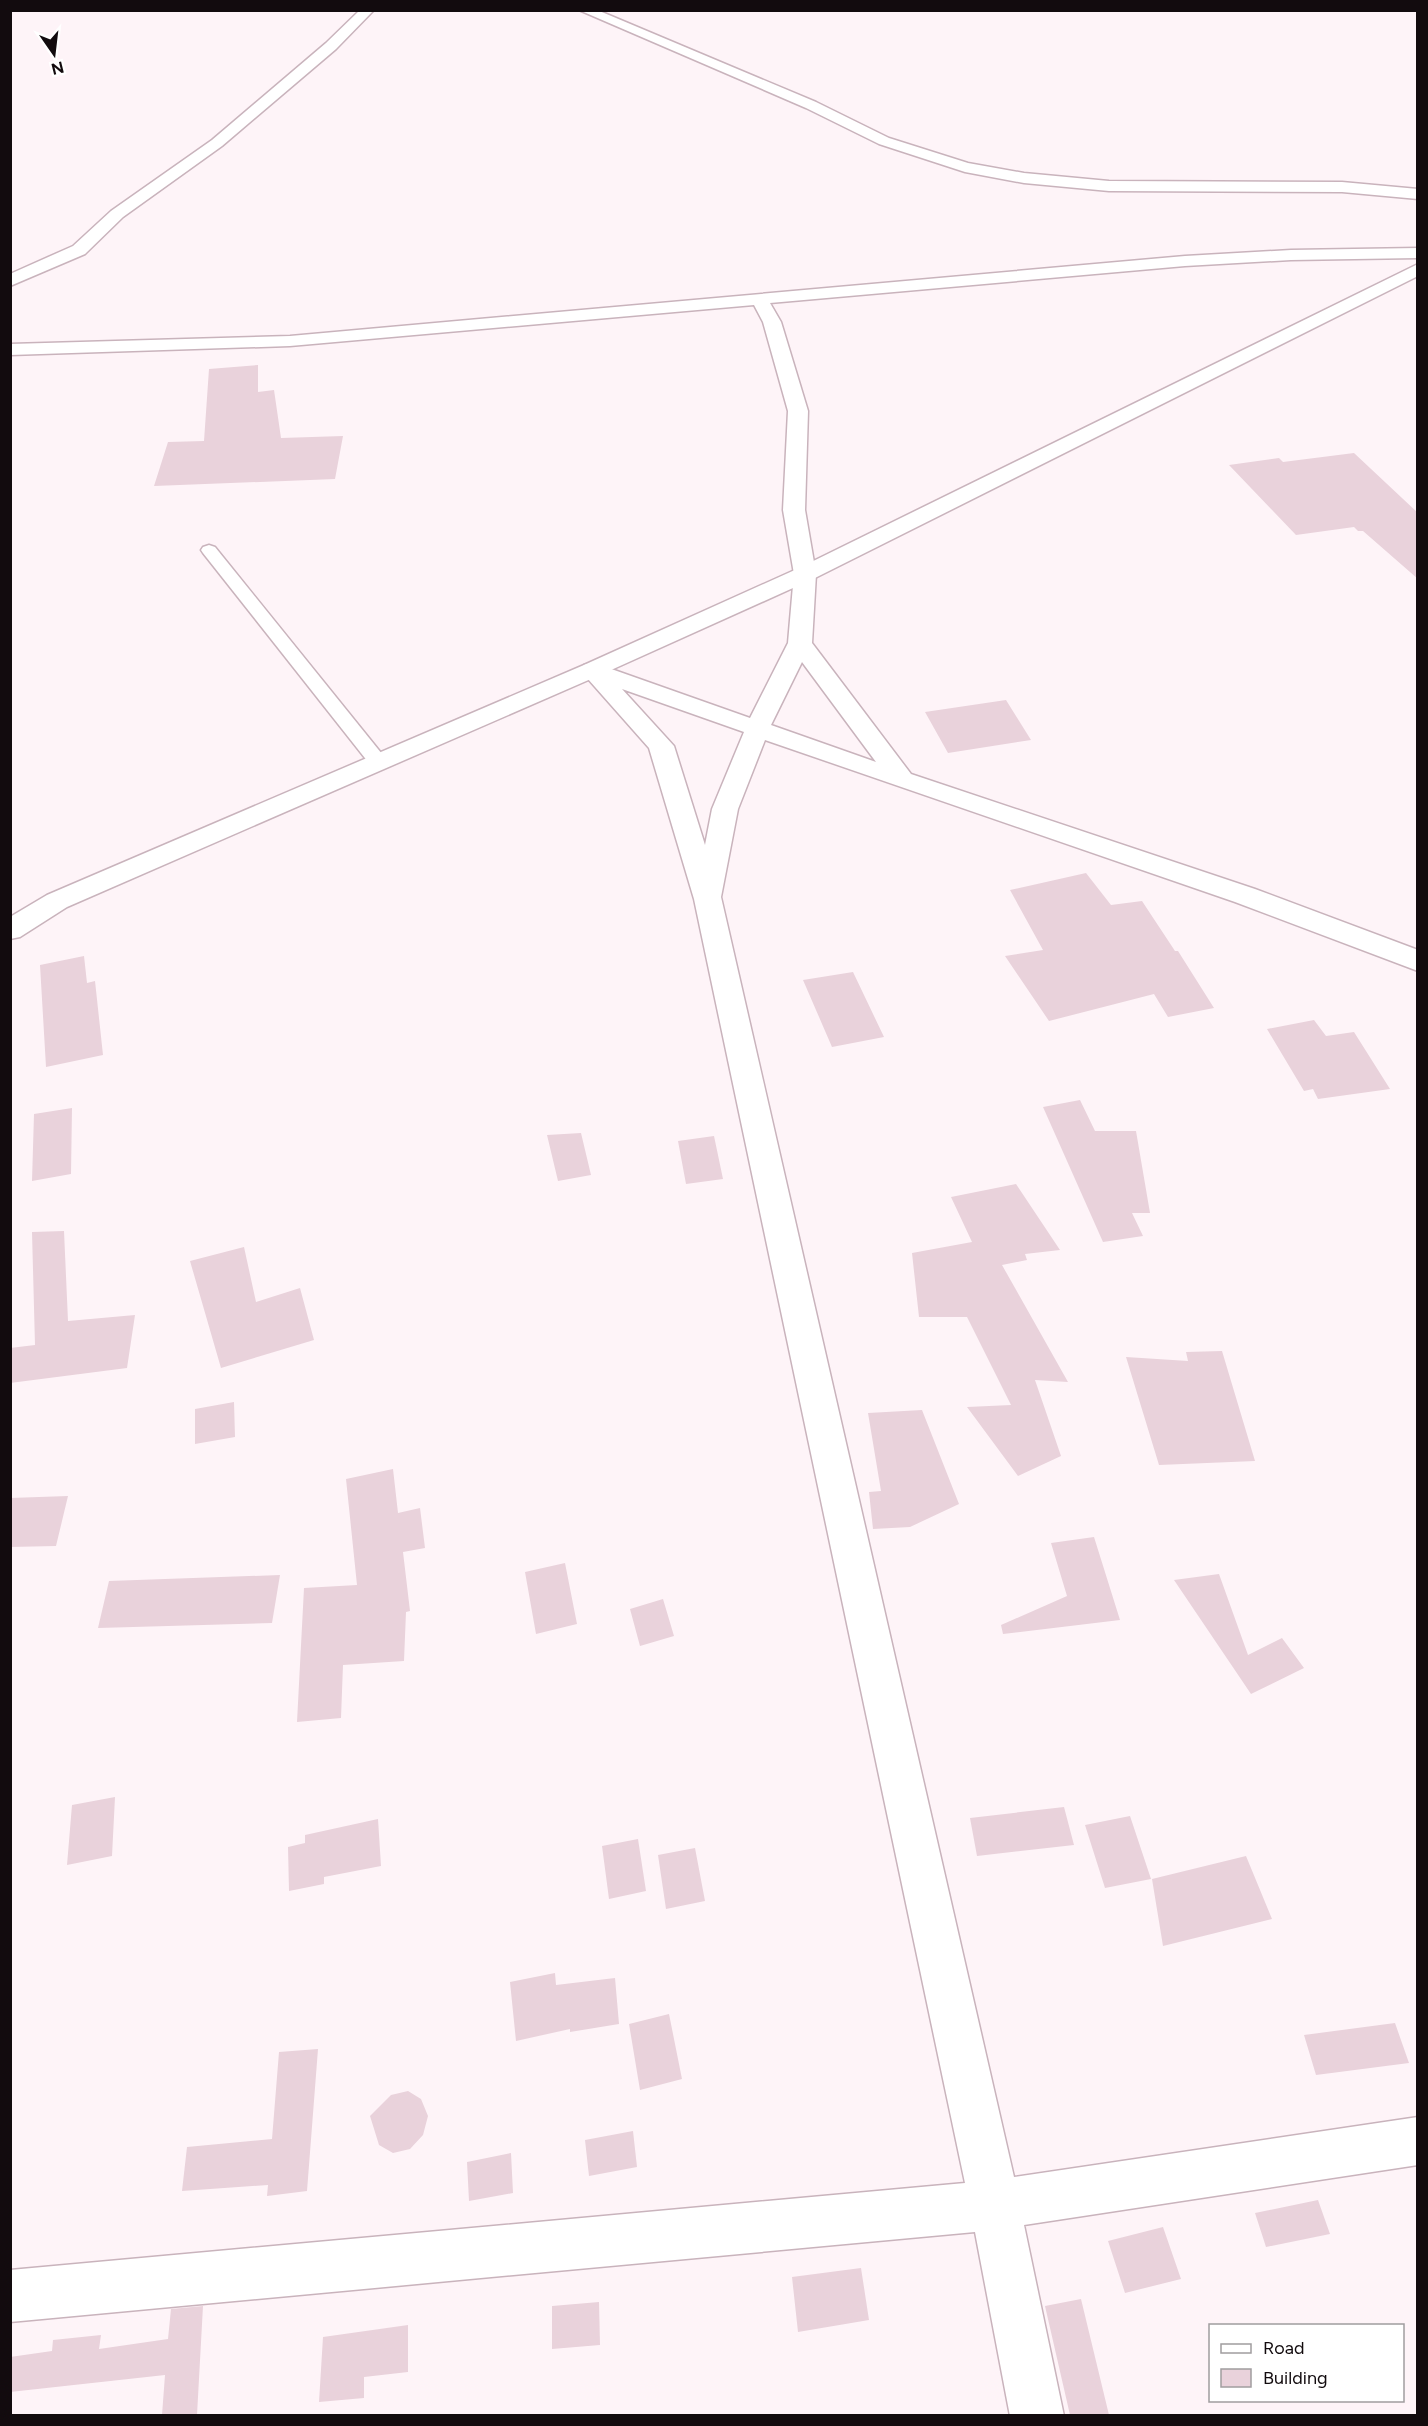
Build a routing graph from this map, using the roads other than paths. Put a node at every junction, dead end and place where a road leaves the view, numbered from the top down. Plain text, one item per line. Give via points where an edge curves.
1 (369, 10) edge
2 (585, 10) edge
3 (1418, 194) edge
4 (1418, 253) edge
5 (1418, 269) edge
6 (10, 281) edge
7 (759, 299) junction
8 (10, 350) edge
9 (209, 550) dead end
10 (806, 574) junction
11 (800, 643) junction
12 (592, 670) junction
13 (758, 727) junction
14 (379, 763) junction
15 (902, 780) junction
16 (708, 899) junction
17 (10, 930) edge
18 (1418, 961) edge
19 (1418, 2141) edge
20 (995, 2205) junction
21 (10, 2296) edge
22 (1037, 2415) edge

1 - 6 street via 217,143 117,214 79,249
2 - 3 street via 811,105 884,141 965,167 1024,178 1110,186 1342,188
4 - 7 street via 1185,261
5 - 10 street
7 - 8 street via 290,341
7 - 10 street via 772,322 798,411 794,510
9 - 14 lane
10 - 11 street
10 - 12 street
11 - 13 street
11 - 15 street
12 - 13 street
12 - 14 street
12 - 16 street via 661,746
13 - 15 street
13 - 16 street via 725,809
14 - 17 street via 57,901
15 - 18 street via 1328,924
16 - 20 street
19 - 20 street
20 - 21 street
20 - 22 street

